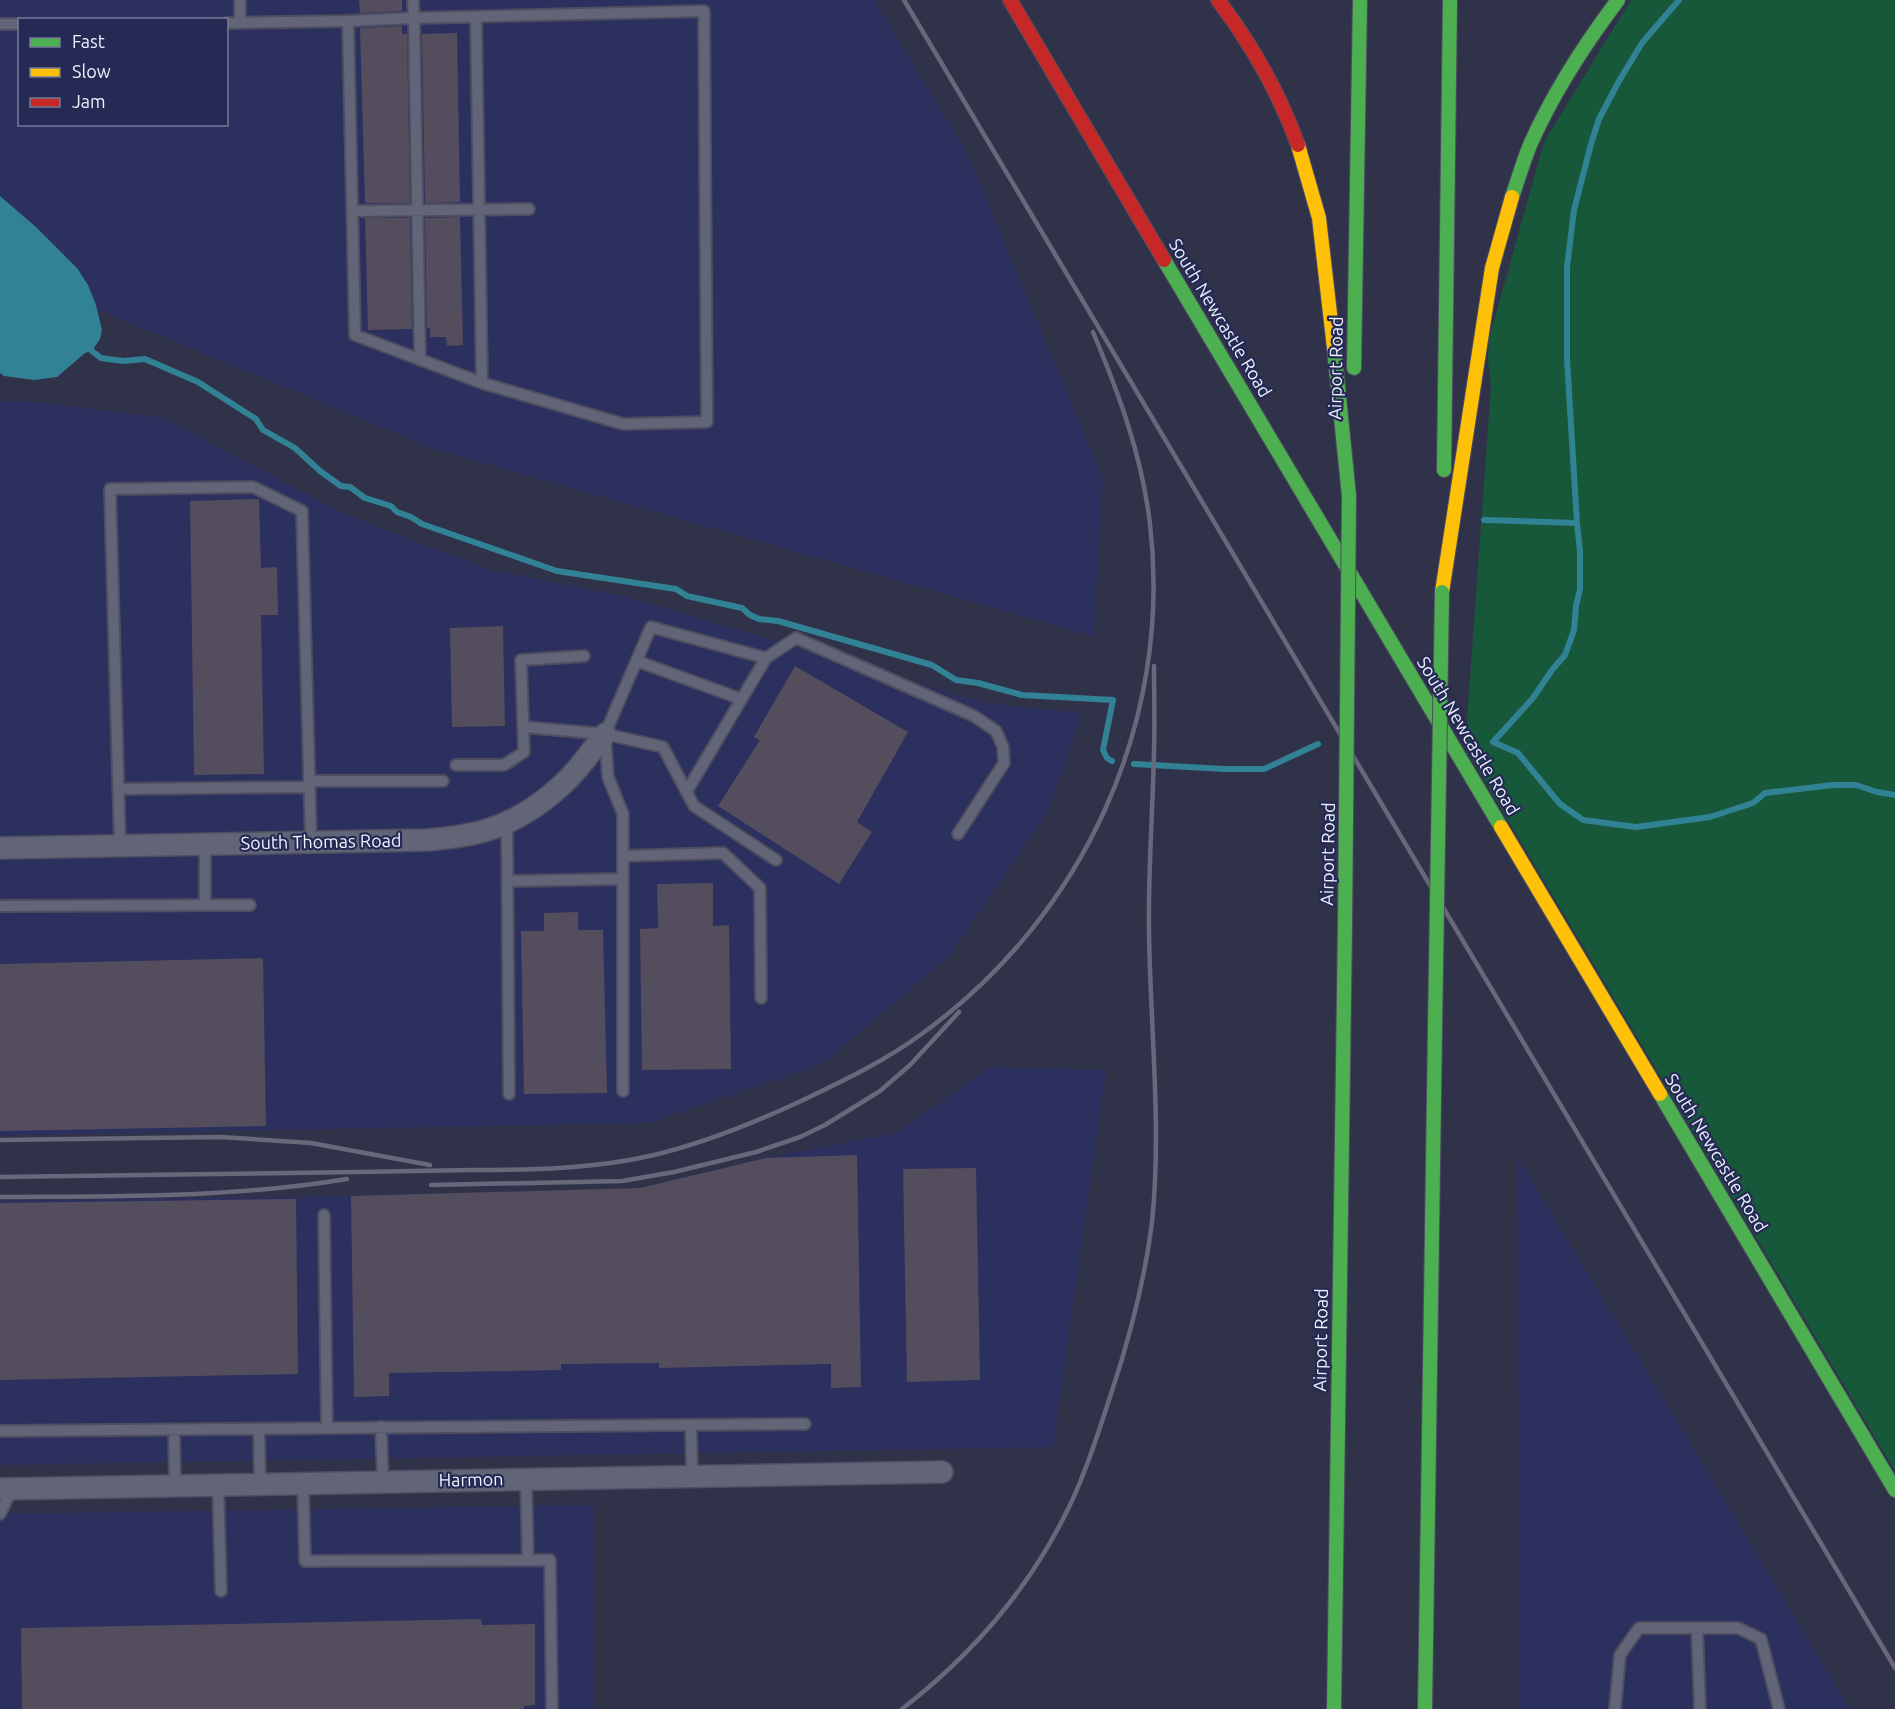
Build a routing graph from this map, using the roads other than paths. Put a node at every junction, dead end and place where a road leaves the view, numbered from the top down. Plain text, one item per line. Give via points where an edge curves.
1 (240, 0) edge
2 (413, 0) edge
3 (1010, 0) edge
4 (1218, 0) edge
5 (1360, 0) edge
6 (1450, 0) edge
7 (1618, 0) edge
8 (704, 6) edge
9 (476, 17) junction
10 (414, 18) junction
11 (348, 21) junction
12 (228, 23) edge
13 (240, 23) junction
14 (0, 24) edge
15 (18, 24) edge
16 (529, 209) dead end
17 (479, 210) junction
18 (352, 211) junction
19 (417, 211) junction
20 (420, 360) junction
21 (1354, 380) dead end
22 (482, 383) junction
23 (1354, 404) dead end
24 (1348, 423) junction
25 (1442, 592) junction
26 (584, 656) dead end
27 (766, 658) junction
28 (637, 661) junction
29 (741, 699) junction
30 (524, 728) junction
31 (605, 734) junction
32 (456, 765) dead end
33 (443, 781) dead end
34 (309, 784) junction
35 (118, 789) junction
36 (687, 791) junction
37 (507, 822) junction
38 (958, 834) dead end
39 (311, 842) junction
40 (205, 844) junction
41 (120, 846) junction
42 (0, 848) edge
43 (623, 856) junction
44 (776, 861) dead end
45 (623, 879) junction
46 (508, 881) junction
47 (205, 905) junction
48 (250, 905) dead end
49 (0, 906) edge
50 (761, 998) dead end
51 (623, 1091) dead end
52 (509, 1095) dead end
53 (324, 1215) dead end
54 (805, 1424) dead end
55 (691, 1425) junction
56 (327, 1428) junction
57 (381, 1428) junction
58 (174, 1429) junction
59 (259, 1429) junction
60 (0, 1431) edge
61 (942, 1472) dead end
62 (692, 1476) junction
63 (526, 1479) junction
64 (383, 1482) junction
65 (303, 1483) junction
66 (260, 1484) junction
67 (218, 1485) junction
68 (175, 1486) junction
69 (6, 1489) edge
70 (1895, 1490) edge
71 (0, 1514) edge
72 (528, 1560) junction
73 (220, 1591) dead end
74 (1697, 1628) junction
75 (552, 1709) edge
76 (1334, 1709) edge
77 (1425, 1709) edge
78 (1615, 1709) edge
79 (1700, 1709) edge
80 (1779, 1709) edge

1 - 13 lane
2 - 10 lane
3 - 70 main road, South Newcastle Road
4 - 24 main road via 1277,94 1309,180 1319,220
5 - 21 main road, Airport Road
6 - 25 main road
7 - 25 main road via 1557,91 1530,146 1511,199 1492,268
8 - 9 lane
8 - 22 lane via 708,422 623,424
9 - 10 lane
9 - 17 lane
10 - 11 lane
10 - 19 lane
11 - 13 lane
11 - 18 lane
12 - 13 lane
14 - 15 lane
16 - 17 lane
17 - 19 lane
17 - 22 lane
18 - 19 lane
18 - 20 lane via 355,335
19 - 20 lane
20 - 22 lane
23 - 24 main road, Airport Road
24 - 76 main road, Airport Road, bridge
25 - 77 main road, bridge
26 - 30 lane via 521,660
27 - 28 lane via 651,627
27 - 29 lane
27 - 38 lane via 796,638 974,716 996,731 1004,763
28 - 29 lane
28 - 31 lane
29 - 36 lane
30 - 31 lane
30 - 32 lane via 524,752 504,765
31 - 36 lane via 663,747
31 - 37 street, South Thomas Road via 570,777 543,800
31 - 43 lane via 608,777 623,814
33 - 34 lane
34 - 35 lane
34 - 35 lane via 302,511 253,487 110,489
34 - 39 lane
35 - 41 lane
36 - 44 lane via 694,806
37 - 39 street, South Thomas Road via 464,836 427,840
37 - 46 lane
39 - 40 street, South Thomas Road
40 - 41 street, South Thomas Road
40 - 47 lane
41 - 42 street, South Thomas Road
43 - 45 lane
43 - 50 lane via 723,853 760,888
45 - 46 lane
45 - 51 lane
46 - 52 lane
47 - 48 lane
47 - 49 lane
53 - 56 lane
54 - 55 lane
55 - 57 lane
55 - 62 lane
56 - 57 lane
56 - 59 lane
57 - 64 lane
58 - 59 lane
58 - 60 lane
58 - 68 lane
59 - 66 lane
61 - 62 street, Harmon
62 - 63 street, Harmon
63 - 64 street, Harmon
63 - 72 lane
64 - 65 street, Harmon
65 - 66 street, Harmon
65 - 72 lane via 305,1561
66 - 67 street, Harmon
67 - 68 street, Harmon
67 - 73 lane
68 - 69 street, Harmon
69 - 71 lane
72 - 75 lane via 550,1560
74 - 78 lane via 1639,1628 1620,1655
74 - 79 lane
74 - 80 lane via 1738,1628 1761,1639

